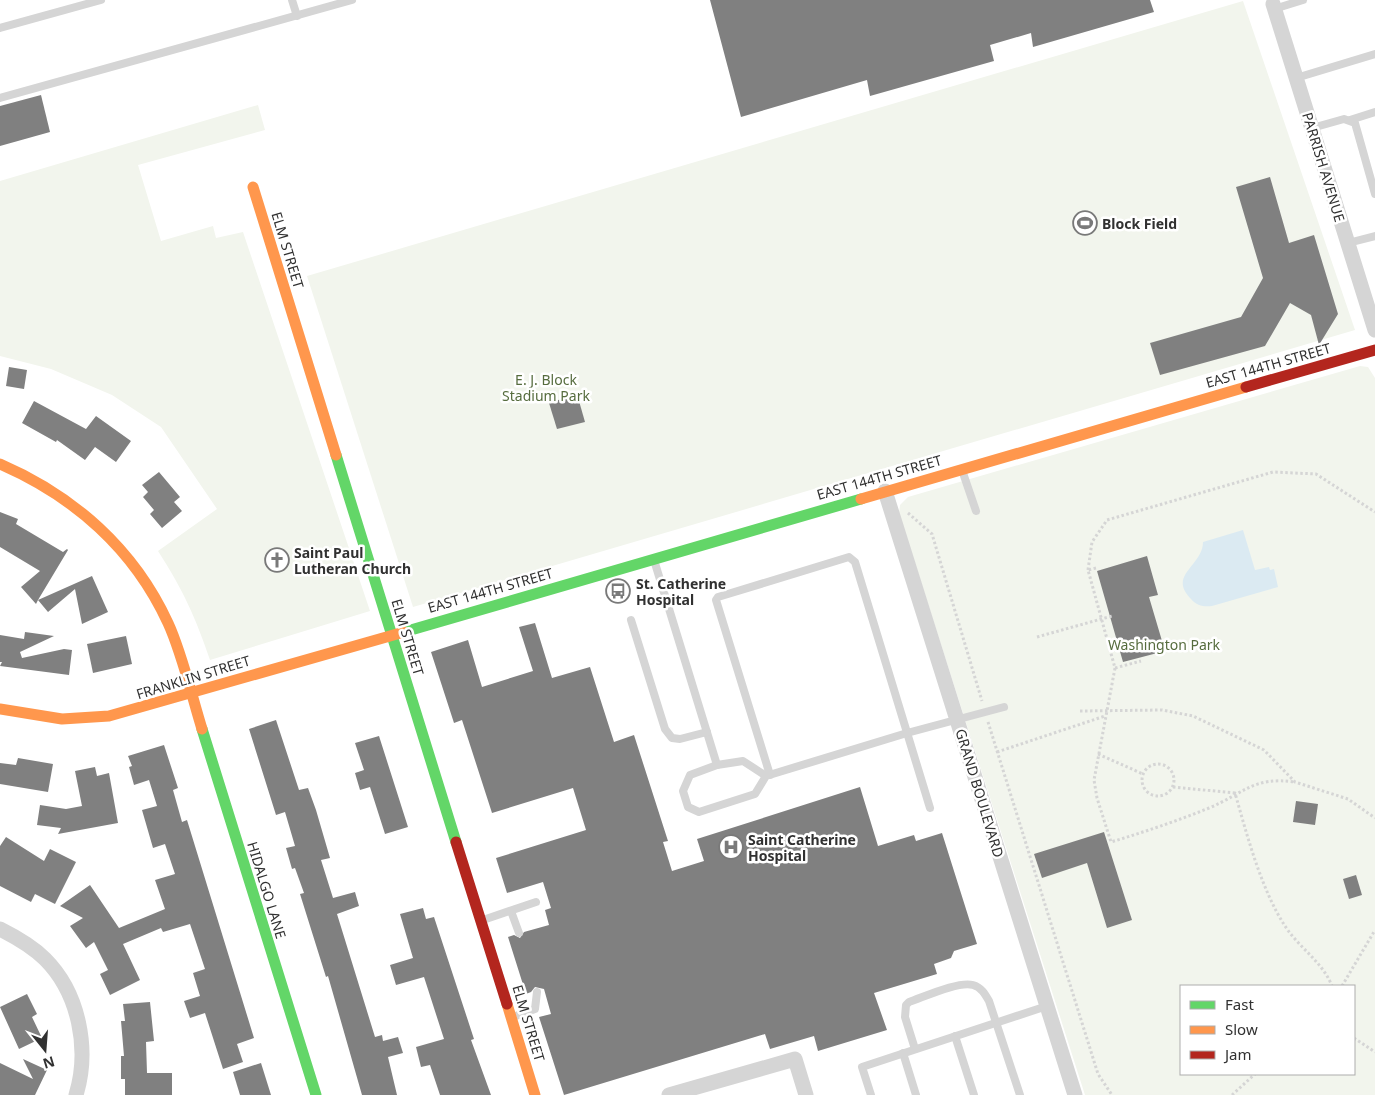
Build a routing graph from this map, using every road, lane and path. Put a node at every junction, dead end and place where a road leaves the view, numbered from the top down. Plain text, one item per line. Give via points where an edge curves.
1 (101, 0) edge
2 (292, 0) edge
3 (352, 0) edge
4 (1302, 0) edge
5 (1274, 6) joint
6 (297, 16) junction
7 (0, 28) edge
8 (1375, 54) edge
9 (1296, 78) junction
10 (0, 98) edge
11 (1375, 112) edge
12 (1350, 120) junction
13 (1312, 128) junction
14 (253, 187) dead end
15 (1375, 194) edge
16 (1375, 236) edge
17 (1348, 243) junction
18 (1375, 330) edge
19 (1375, 350) edge
20 (0, 464) edge
21 (962, 469) junction
22 (885, 491) junction
23 (904, 509) dead end
24 (976, 511) dead end
25 (1375, 512) edge
26 (654, 558) junction
27 (1096, 568) dead end
28 (1088, 570) junction
29 (1112, 616) dead end
30 (1101, 619) junction
31 (631, 620) dead end
32 (392, 634) junction
33 (1037, 636) dead end
34 (1141, 660) dead end
35 (1115, 668) junction
36 (190, 693) junction
37 (1004, 707) dead end
38 (0, 709) edge
39 (1080, 711) dead end
40 (1106, 711) junction
41 (985, 712) junction
42 (1105, 716) junction
43 (957, 719) junction
44 (707, 732) junction
45 (907, 733) junction
46 (997, 752) junction
47 (1098, 754) junction
48 (717, 765) junction
49 (1143, 774) junction
50 (768, 776) junction
51 (1295, 782) junction
52 (1173, 787) junction
53 (1235, 793) junction
54 (930, 808) dead end
55 (1375, 818) edge
56 (536, 902) dead end
57 (511, 911) junction
58 (481, 921) junction
59 (0, 929) edge
60 (1375, 930) edge
61 (519, 933) dead end
62 (1332, 985) edge
63 (1343, 985) edge
64 (537, 992) dead end
65 (1047, 1006) junction
66 (511, 1018) junction
67 (997, 1022) junction
68 (955, 1036) junction
69 (1355, 1039) edge
70 (915, 1049) junction
71 (1375, 1052) edge
72 (903, 1053) junction
73 (1254, 1075) edge
74 (76, 1095) edge
75 (316, 1095) edge
76 (536, 1095) edge
77 (669, 1095) edge
78 (806, 1095) edge
79 (871, 1095) edge
80 (916, 1095) edge
81 (974, 1095) edge
82 (1020, 1095) edge
83 (1075, 1095) edge
84 (1112, 1095) edge
85 (1232, 1095) edge

1 - 7 lane
2 - 6 lane
3 - 6 lane
4 - 5 lane
5 - 9 street, PARRISH AVENUE
6 - 10 lane
8 - 9 lane
9 - 13 street, PARRISH AVENUE
11 - 12 lane
12 - 13 lane
12 - 15 lane via 1355,123
13 - 17 street, PARRISH AVENUE
14 - 32 street, ELM STREET
16 - 17 lane
17 - 18 street, PARRISH AVENUE
19 - 21 street, EAST 144TH STREET
20 - 36 street, HIDALGO LANE via 35,478 62,496 116,544 134,565 157,600 168,625
21 - 22 street, EAST 144TH STREET
21 - 24 lane
22 - 26 street, EAST 144TH STREET
22 - 43 street, GRAND BOULEVARD
23 - 41 path via 932,534
25 - 28 path via 1316,474 1273,472 1107,520 1092,542
26 - 32 street, EAST 144TH STREET
26 - 44 lane
27 - 28 path
28 - 30 path
29 - 30 path
30 - 33 path
30 - 35 path
31 - 44 lane via 665,729 672,738 680,739
32 - 36 street, FRANKLIN STREET
32 - 58 street, ELM STREET
34 - 35 path
35 - 40 path
36 - 38 street, FRANKLIN STREET via 102,719 53,719
36 - 75 street, HIDALGO LANE
37 - 41 lane
39 - 40 path
40 - 42 path
40 - 51 path via 1162,710 1192,716 1264,750
41 - 43 lane
41 - 46 path
42 - 46 path
42 - 47 path
43 - 45 lane
43 - 65 street, GRAND BOULEVARD
44 - 48 lane
45 - 50 lane
45 - 50 lane via 853,558 760,584 718,597 715,604
45 - 54 lane
46 - 84 path via 1098,1074
47 - 49 path
47 - 53 path via 1095,789 1111,842 1212,807
48 - 50 lane via 743,762
48 - 50 lane via 690,775 683,791 688,807 700,812 755,794
49 - 52 path via 1142,785 1149,794 1165,795
49 - 52 path via 1149,766 1164,765 1172,772
51 - 53 path via 1272,780
51 - 55 path via 1348,799
52 - 53 path
53 - 62 path via 1254,855 1278,912 1291,935 1323,967
56 - 57 lane
57 - 58 lane
57 - 61 lane
58 - 66 street, ELM STREET
59 - 74 street via 45,959 73,1004 81,1029 82,1057
60 - 63 path
64 - 66 lane via 535,1009
65 - 67 lane
65 - 83 street, GRAND BOULEVARD
66 - 76 street, ELM STREET
67 - 68 lane
67 - 70 lane via 980,988 956,986 906,1005 905,1017
67 - 82 lane
68 - 70 lane
68 - 81 lane
69 - 71 path
70 - 72 lane
72 - 79 lane via 862,1066
72 - 80 lane
73 - 85 path
77 - 78 street via 794,1059

